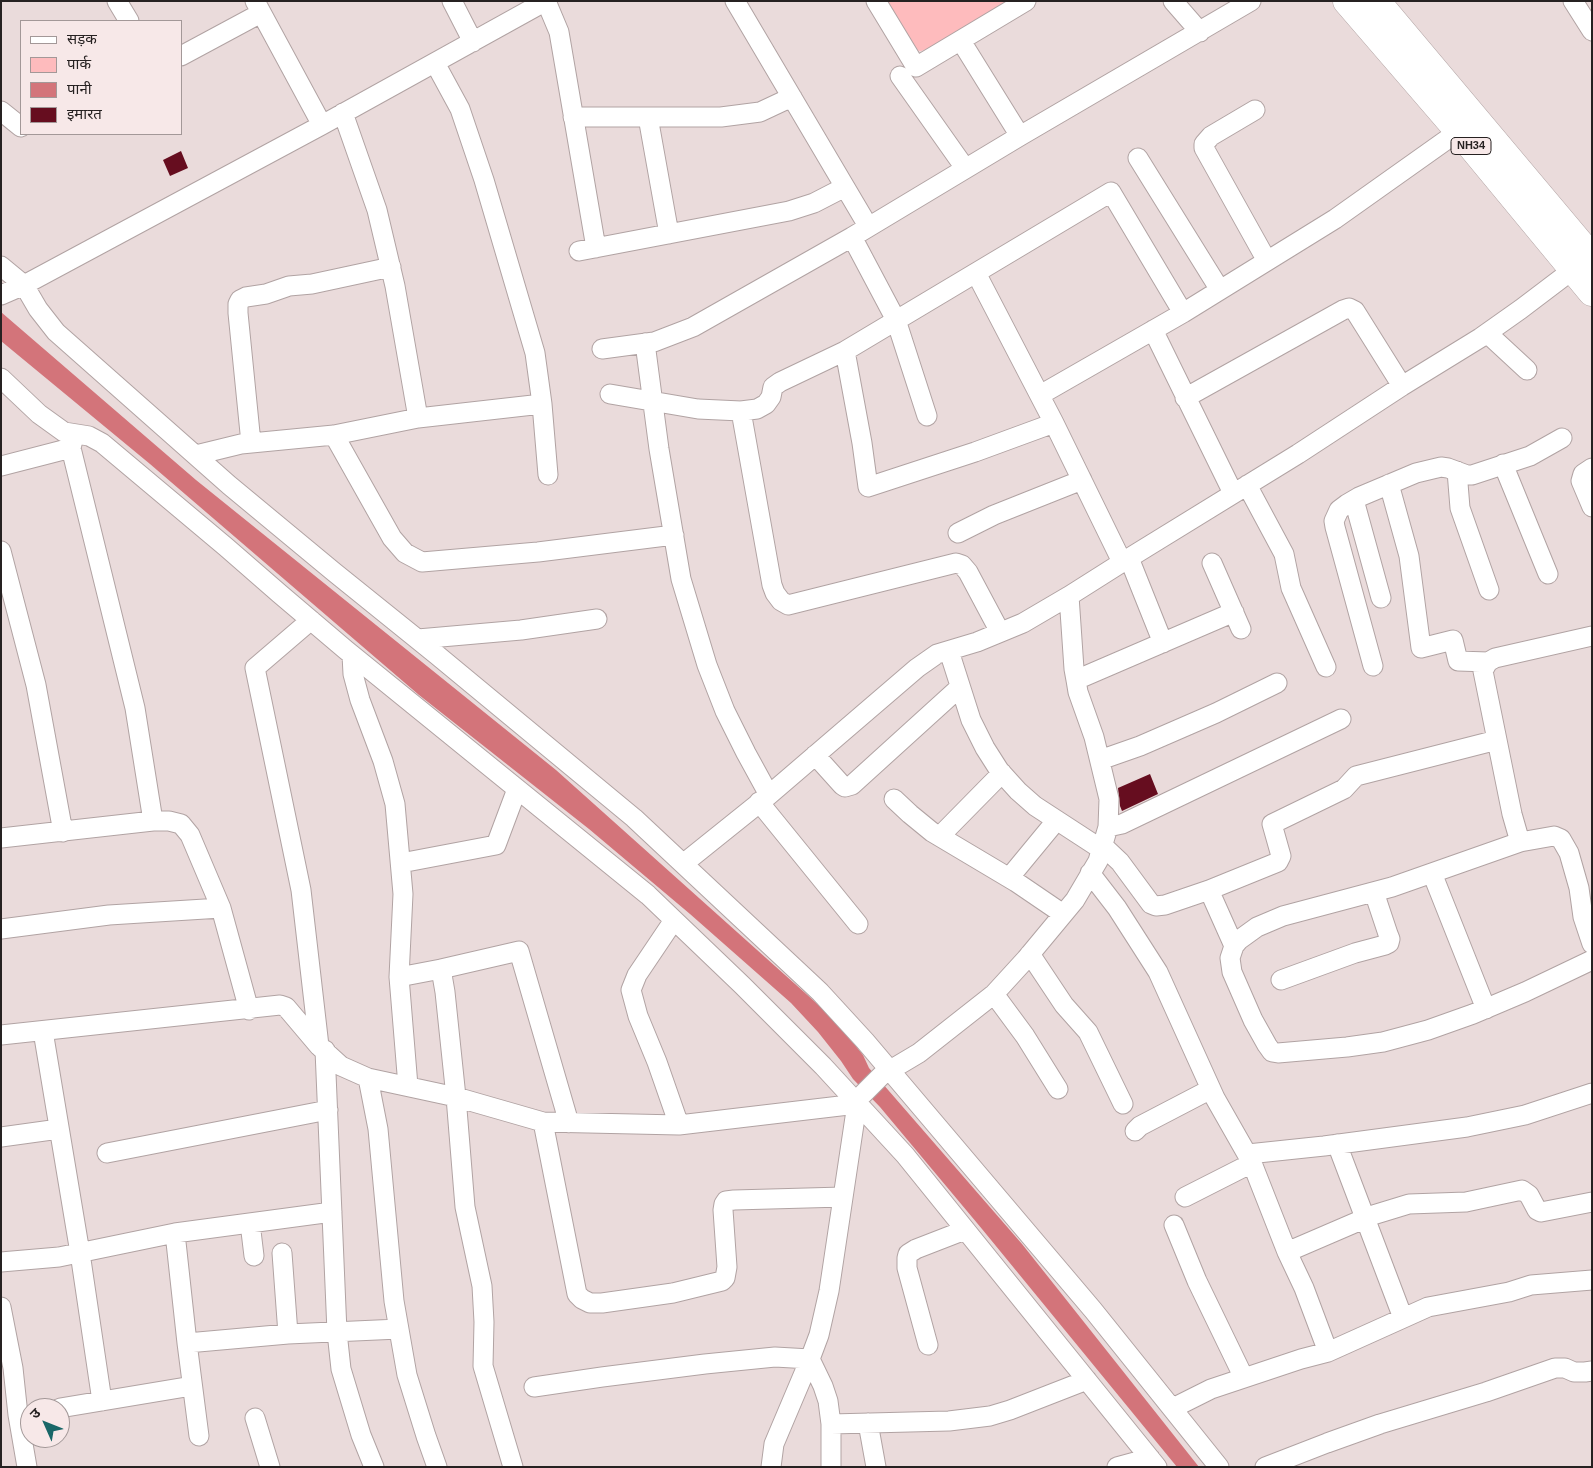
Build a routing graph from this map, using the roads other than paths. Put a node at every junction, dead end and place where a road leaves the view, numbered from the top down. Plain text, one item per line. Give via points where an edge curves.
1 (117, 1) edge
2 (452, 1) edge
3 (546, 1) edge
4 (735, 1) edge
5 (876, 1) edge
6 (1026, 1) edge
7 (1173, 1) edge
8 (1251, 1) edge
9 (1348, 1) edge
10 (1376, 1) edge
11 (1573, 1) edge
12 (258, 7) edge
13 (128, 20) edge
14 (1592, 31) edge
15 (1200, 32) junction
16 (961, 41) junction
17 (473, 42) junction
18 (182, 55) edge
19 (435, 64) junction
20 (900, 76) dead end
21 (792, 97) junction
22 (1255, 110) dead end
23 (1, 111) edge
24 (343, 113) junction
25 (573, 117) junction
26 (648, 118) junction
27 (1466, 124) junction
28 (322, 125) junction
29 (20, 126) edge
30 (1020, 136) junction
31 (1138, 158) dead end
32 (965, 168) junction
33 (845, 187) junction
34 (868, 226) junction
35 (669, 234) junction
36 (852, 237) junction
37 (1267, 261) junction
38 (1, 266) edge
39 (391, 267) junction
40 (976, 273) junction
41 (1588, 275) edge
42 (24, 285) junction
43 (1220, 290) junction
44 (1, 295) edge
45 (1183, 313) junction
46 (896, 320) junction
47 (1152, 330) junction
48 (1487, 333) junction
49 (645, 343) junction
50 (602, 349) dead end
51 (844, 351) junction
52 (1527, 370) dead end
53 (1, 378) edge
54 (1402, 386) junction
55 (610, 394) dead end
56 (1040, 395) junction
57 (1185, 398) junction
58 (653, 402) junction
59 (542, 404) junction
60 (741, 410) junction
61 (927, 416) dead end
62 (418, 418) junction
63 (1054, 423) junction
64 (334, 436) junction
65 (1562, 438) dead end
66 (72, 441) junction
67 (252, 443) junction
68 (196, 456) junction
69 (1503, 464) junction
70 (1, 466) edge
71 (1592, 468) edge
72 (1457, 472) junction
73 (548, 475) dead end
74 (1082, 480) junction
75 (1389, 484) junction
76 (1240, 489) junction
77 (1354, 500) junction
78 (1592, 507) edge
79 (958, 533) dead end
80 (674, 536) junction
81 (2, 553) edge
82 (1125, 560) junction
83 (1212, 563) dead end
84 (1548, 574) dead end
85 (1489, 590) dead end
86 (1070, 596) junction
87 (1381, 598) dead end
88 (1234, 612) junction
89 (598, 619) dead end
90 (311, 620) junction
91 (1241, 630) dead end
92 (1000, 632) junction
93 (1592, 636) edge
94 (418, 639) junction
95 (1163, 643) junction
96 (948, 650) junction
97 (352, 655) junction
98 (1488, 662) junction
99 (1373, 666) dead end
100 (1326, 667) dead end
101 (1076, 680) junction
102 (1276, 683) dead end
103 (960, 686) junction
104 (1341, 719) dead end
105 (1497, 740) junction
106 (815, 755) junction
107 (1100, 760) junction
108 (1002, 773) junction
109 (517, 789) junction
110 (764, 799) junction
111 (894, 799) dead end
112 (153, 821) junction
113 (1056, 821) junction
114 (1108, 827) junction
115 (64, 832) junction
116 (940, 836) junction
117 (1, 838) edge
118 (1520, 842) junction
119 (1102, 847) junction
120 (401, 863) junction
121 (683, 864) junction
122 (1090, 873) junction
123 (1432, 873) junction
124 (1009, 878) junction
125 (1210, 890) junction
126 (1374, 892) junction
127 (221, 908) junction
128 (1063, 914) junction
129 (674, 920) junction
130 (858, 924) dead end
131 (1, 929) edge
132 (1592, 944) edge
133 (1234, 946) junction
134 (1030, 954) junction
135 (1592, 960) edge
136 (441, 969) junction
137 (399, 977) junction
138 (1281, 980) dead end
139 (994, 994) junction
140 (1486, 1009) junction
141 (249, 1010) junction
142 (43, 1031) junction
143 (1, 1035) edge
144 (322, 1048) junction
145 (886, 1072) junction
146 (368, 1078) junction
147 (408, 1086) junction
148 (1058, 1089) dead end
149 (1211, 1089) junction
150 (1592, 1093) edge
151 (456, 1097) junction
152 (859, 1100) junction
153 (1123, 1104) dead end
154 (328, 1110) junction
155 (543, 1122) junction
156 (569, 1123) junction
157 (679, 1124) junction
158 (59, 1129) junction
159 (1135, 1130) dead end
160 (1, 1137) edge
161 (1337, 1144) junction
162 (107, 1153) dead end
163 (1250, 1158) junction
164 (843, 1197) junction
165 (1185, 1197) dead end
166 (1592, 1202) edge
167 (332, 1212) junction
168 (1365, 1218) junction
169 (250, 1223) junction
170 (1174, 1225) dead end
171 (966, 1230) junction
172 (175, 1233) junction
173 (1287, 1252) junction
174 (80, 1253) junction
175 (282, 1253) dead end
176 (254, 1256) dead end
177 (1, 1262) edge
178 (1592, 1280) edge
179 (1, 1306) edge
180 (1404, 1318) junction
181 (399, 1329) junction
182 (337, 1332) junction
183 (288, 1334) junction
184 (187, 1343) junction
185 (928, 1345) dead end
186 (1328, 1352) junction
187 (810, 1359) junction
188 (1592, 1370) edge
189 (1244, 1378) junction
190 (1087, 1380) junction
191 (192, 1386) junction
192 (534, 1387) dead end
193 (20, 1398) edge
194 (102, 1401) junction
195 (70, 1406) edge
196 (1172, 1408) junction
197 (255, 1418) dead end
198 (868, 1423) junction
199 (831, 1424) junction
200 (199, 1436) dead end
201 (26, 1448) edge
202 (1154, 1462) edge
203 (769, 1466) edge
204 (27, 1467) edge
205 (270, 1467) edge
206 (374, 1467) edge
207 (437, 1467) edge
208 (513, 1467) edge
209 (831, 1467) edge
210 (876, 1467) edge
211 (1116, 1467) edge
212 (1219, 1467) edge
213 (1265, 1467) edge

1 - 13 street
2 - 17 street
3 - 17 street
3 - 25 street via 559,32
4 - 21 street
5 - 16 street via 916,67
6 - 16 street
7 - 15 street
8 - 15 street
9 - 27 highway, NH34
10 - 27 highway, NH34
11 - 14 street
12 - 18 street
12 - 28 street
15 - 30 street
16 - 30 street
17 - 19 street
19 - 24 street
19 - 59 street via 460,109 484,180 535,353
20 - 32 street
21 - 26 street via 760,112 721,117
21 - 33 street
22 - 37 street via 1215,132 1206,140 1204,148
23 - 29 street
24 - 28 street
24 - 39 street via 377,210
25 - 26 street
25 - 35 street via 587,249
26 - 35 street
27 - 37 street via 1335,219
27 - 41 highway, NH34
28 - 42 street
30 - 32 street
31 - 43 street
32 - 34 street
33 - 34 street
33 - 35 street via 789,211
34 - 36 street
36 - 46 street
36 - 49 street via 693,327
37 - 43 street
38 - 42 street
39 - 62 street
39 - 67 street via 290,286 240,300 238,313
40 - 45 street via 1111,192
40 - 46 street
40 - 56 street
41 - 48 street
42 - 44 street
42 - 68 street via 56,332
43 - 45 street
45 - 47 street
46 - 51 street
46 - 61 street
47 - 56 street
47 - 57 street
48 - 52 street
48 - 54 street
49 - 50 street
49 - 58 street
51 - 60 street via 780,382 773,387 766,404 758,409
51 - 63 street via 868,487
53 - 66 street
54 - 57 street via 1355,311 1348,308
54 - 76 street
55 - 58 street
56 - 63 street
57 - 76 street
58 - 60 street via 698,409
58 - 80 street
59 - 62 street
59 - 73 street
60 - 92 street via 772,585 781,601 788,605 956,563 962,564 968,572
62 - 64 street
63 - 74 street
64 - 67 street
64 - 80 street via 392,538 405,553 422,562
65 - 69 street via 1530,456
66 - 70 street
66 - 90 street via 88,436 102,443
66 - 112 street via 135,708
67 - 68 street
68 - 94 street
69 - 72 street via 1467,475
69 - 84 street
71 - 78 street via 1583,474 1581,481
72 - 75 street via 1448,468 1433,469
72 - 85 street via 1460,508
74 - 79 street
74 - 82 street
75 - 77 street
75 - 98 street via 1409,556 1421,648 1453,640 1458,661
76 - 82 street
76 - 100 street via 1281,549 1291,588
77 - 87 street
77 - 99 street via 1339,510 1334,521
80 - 110 street via 681,579 706,665
81 - 115 street via 36,685
82 - 86 street
82 - 95 street
83 - 88 street
86 - 92 street via 1023,623
86 - 101 street
88 - 91 street
88 - 95 street
89 - 94 street
90 - 97 street
90 - 144 street via 256,668 302,890
92 - 96 street
93 - 98 street via 1516,652
94 - 121 street via 634,818
95 - 101 street
96 - 103 street
96 - 106 street via 917,668
97 - 109 street
97 - 120 street via 360,700 395,804
98 - 105 street via 1483,671
101 - 107 street
102 - 107 street via 1208,717
103 - 106 street via 852,785 842,785
103 - 108 street via 971,720
104 - 114 street via 1122,824
105 - 118 street
105 - 125 street via 1356,776 1344,789 1272,824 1281,856 1278,862
106 - 110 street
107 - 114 street via 1109,799
108 - 113 street via 1018,791
108 - 116 street
109 - 120 street via 496,845
109 - 129 street via 648,895
110 - 121 street
110 - 130 street
111 - 116 street
112 - 115 street
112 - 127 street via 175,822 185,829
113 - 119 street
113 - 124 street
114 - 119 street
115 - 117 street
116 - 124 street
118 - 123 street
118 - 132 street via 1554,836 1561,840 1569,853
119 - 122 street
119 - 125 street via 1120,862 1151,904 1156,906
120 - 137 street via 404,894
121 - 145 street via 820,992 865,1041
122 - 128 street
122 - 149 street via 1158,972
123 - 126 street
123 - 140 street
124 - 128 street
125 - 133 street
126 - 133 street via 1283,916 1258,927
126 - 138 street via 1389,943
127 - 131 street via 109,915
127 - 141 street
128 - 134 street
129 - 152 street
129 - 157 street via 637,975 631,990
133 - 140 street via 1230,958 1232,972 1253,1020 1272,1052 1383,1042
134 - 139 street
134 - 153 street via 1064,1005 1088,1032
135 - 140 street
136 - 137 street
136 - 151 street
136 - 156 street via 519,951
137 - 147 street
139 - 145 street via 919,1053
139 - 148 street
141 - 142 street
141 - 144 street via 286,1007
142 - 143 street
142 - 158 street
144 - 146 street via 341,1066
144 - 154 street
145 - 152 street
145 - 196 street via 1093,1310
146 - 147 street
146 - 181 street via 378,1129
147 - 151 street
149 - 159 street
149 - 163 street
150 - 161 street via 1525,1115 1467,1127
151 - 155 street
151 - 208 street via 465,1208 482,1286 483,1366
152 - 157 street
152 - 164 street
152 - 171 street
154 - 162 street
154 - 167 street
155 - 156 street
155 - 164 street via 578,1294 590,1303 673,1293 722,1281 727,1267 722,1210 726,1201
156 - 157 street
158 - 160 street
158 - 174 street
161 - 163 street
161 - 168 street
163 - 165 street
163 - 173 street
164 - 187 street via 829,1291
166 - 168 street via 1541,1212 1522,1190 1466,1202 1409,1204
167 - 169 street
167 - 182 street
168 - 173 street
168 - 180 street
169 - 172 street
169 - 176 street
170 - 189 street
171 - 185 street via 908,1254 907,1268
171 - 190 street
172 - 174 street
172 - 184 street
173 - 186 street
174 - 177 street
174 - 194 street
175 - 183 street
178 - 180 street via 1531,1285 1428,1307
179 - 193 street
180 - 186 street
181 - 182 street
181 - 207 street via 407,1375
182 - 183 street
182 - 206 street via 341,1370
183 - 184 street
184 - 191 street
186 - 189 street
187 - 192 street via 775,1357 705,1364
187 - 199 street via 826,1394
187 - 203 street via 774,1444
188 - 213 street via 1574,1372 1555,1368 1380,1424
189 - 196 street via 1211,1389
190 - 198 street via 990,1416
190 - 202 street
191 - 194 street
191 - 200 street
194 - 195 street
196 - 212 street
197 - 205 street
198 - 199 street
198 - 210 street
199 - 209 street
201 - 204 street
202 - 211 street

